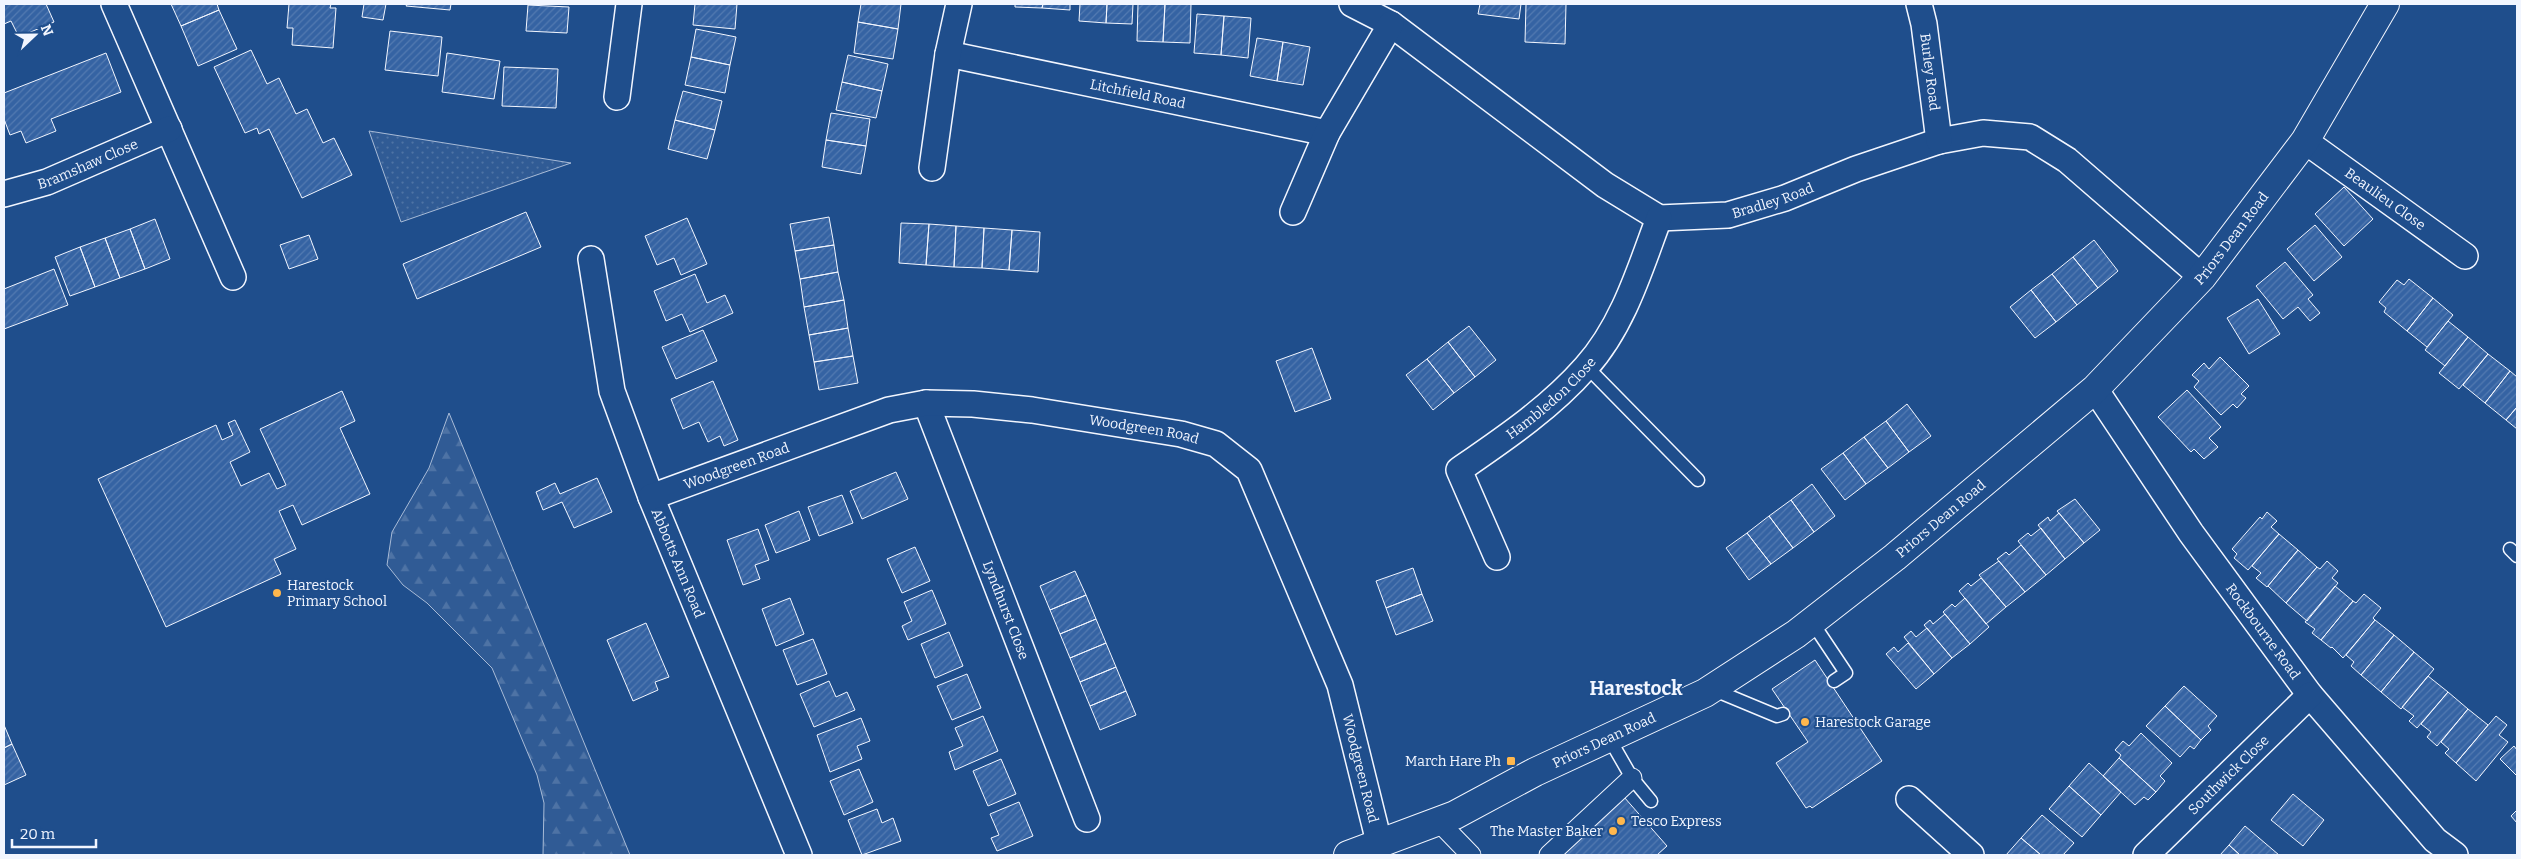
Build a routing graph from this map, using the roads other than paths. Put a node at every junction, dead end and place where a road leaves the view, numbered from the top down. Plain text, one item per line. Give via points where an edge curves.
1 (114, 4) edge
2 (629, 4) edge
3 (959, 4) edge
4 (1352, 4) edge
5 (1919, 4) edge
6 (2385, 4) edge
7 (1391, 24) junction
8 (948, 54) junction
9 (617, 97) dead end
10 (169, 129) junction
11 (1327, 133) junction
12 (1939, 141) junction
13 (2305, 141) junction
14 (932, 168) dead end
15 (4, 194) edge
16 (1293, 212) dead end
17 (1659, 218) junction
18 (2465, 256) dead end
19 (591, 259) dead end
20 (233, 277) dead end
21 (2202, 277) junction
22 (1587, 367) junction
23 (2095, 389) junction
24 (926, 403) junction
25 (1698, 480) dead end
26 (651, 497) junction
27 (1497, 557) dead end
28 (1812, 622) junction
29 (1834, 681) dead end
30 (1711, 689) junction
31 (2310, 694) junction
32 (1783, 714) dead end
33 (1609, 738) junction
34 (1632, 778) junction
35 (1909, 799) dead end
36 (1651, 801) dead end
37 (1087, 819) dead end
38 (1438, 821) junction
39 (1379, 842) junction
40 (799, 855) edge
41 (1348, 855) edge
42 (1471, 855) edge
43 (1549, 855) edge
44 (1972, 855) edge
45 (2146, 855) edge
46 (2455, 855) edge

1 - 10 street
2 - 9 street
3 - 8 street
4 - 7 street
5 - 12 street, Burley Road
6 - 13 street, Priors Dean Road
7 - 11 street
7 - 17 street via 1605,184
8 - 11 street, Litchfield Road
8 - 14 street
10 - 15 street, Bramshaw Close via 47,182
10 - 20 street
11 - 16 street
12 - 17 street, Bradley Road via 1856,169 1785,198 1728,215
12 - 21 street, Bradley Road via 1983,133 2030,138 2068,160
13 - 18 street, Beaulieu Close
13 - 21 street, Priors Dean Road
17 - 22 street, Hambledon Close via 1615,325
19 - 26 street, Abbotts Ann Road via 612,391
21 - 23 street, Priors Dean Road
22 - 25 lane
22 - 27 street, Hambledon Close via 1515,431 1459,470
23 - 28 street, Priors Dean Road
23 - 31 street, Rockbourne Road via 2191,533
24 - 26 street, Woodgreen Road via 889,410
24 - 37 street, Lyndhurst Close
24 - 39 street, Woodgreen Road via 1032,410 1180,434 1216,444 1249,470 1340,685
26 - 40 street, Abbotts Ann Road
28 - 29 lane via 1846,673
28 - 30 street, Priors Dean Road
30 - 32 lane via 1777,716
30 - 33 street, Priors Dean Road
31 - 45 street, Southwick Close
31 - 46 street, Rockbourne Road via 2436,840
33 - 34 lane
33 - 38 street, Priors Dean Road
34 - 36 lane
34 - 43 street
35 - 44 street
38 - 39 street, Priors Dean Road
38 - 42 street
39 - 41 street, Priors Dean Road

